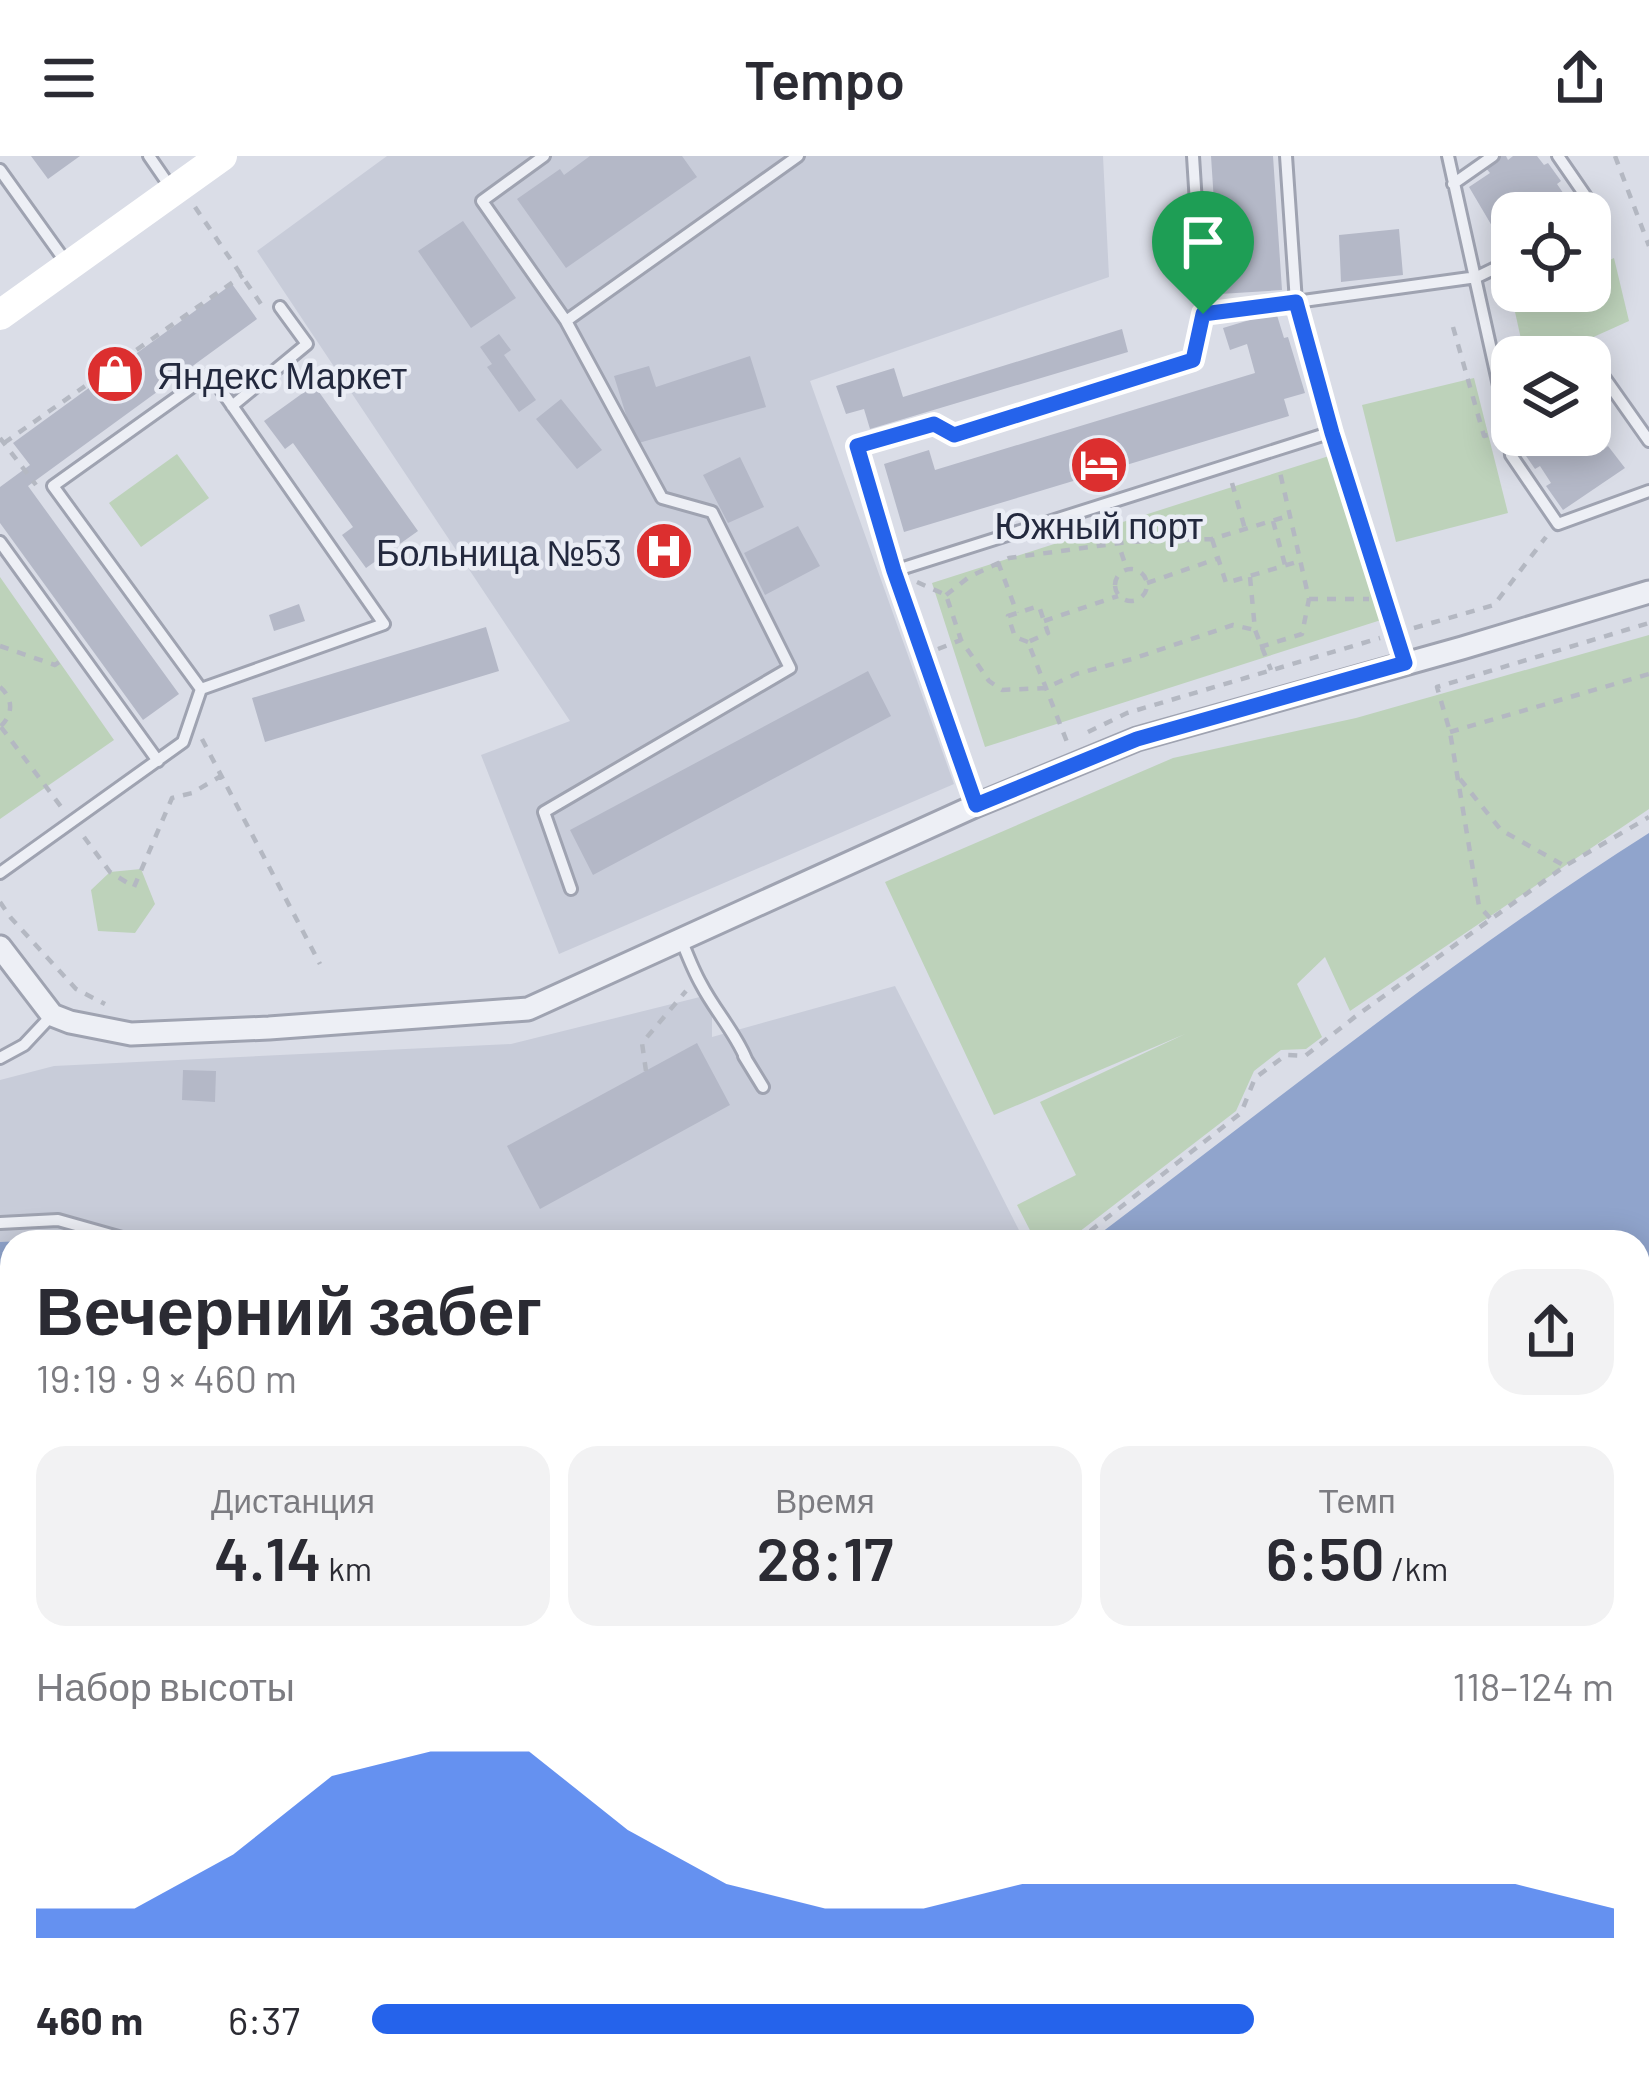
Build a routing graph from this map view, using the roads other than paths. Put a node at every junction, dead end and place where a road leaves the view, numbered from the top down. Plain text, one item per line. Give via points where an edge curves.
1 (149, 156) edge
2 (222, 156) edge
3 (544, 156) edge
4 (798, 156) edge
5 (1193, 156) edge
6 (1286, 156) edge
7 (1448, 156) edge
8 (1492, 156) edge
9 (1558, 156) edge
10 (0, 170) edge
11 (1453, 184) junction
12 (1583, 192) edge
13 (184, 199) junction
14 (69, 266) junction
15 (1491, 270) edge
16 (1477, 277) junction
17 (1296, 302) junction
18 (280, 307) dead end
19 (1203, 314) junction
20 (0, 316) edge
21 (566, 321) junction
22 (1491, 342) edge
23 (1611, 387) edge
24 (232, 406) junction
25 (1332, 433) junction
26 (1649, 441) edge
27 (1512, 456) edge
28 (1649, 491) edge
29 (0, 542) edge
30 (894, 571) junction
31 (1649, 592) edge
32 (1405, 663) junction
33 (201, 689) junction
34 (158, 761) junction
35 (976, 805) junction
36 (0, 873) edge
37 (571, 889) dead end
38 (680, 939) junction
39 (0, 947) edge
40 (52, 1015) junction
41 (0, 1058) edge
42 (763, 1088) dead end
43 (0, 1223) edge
44 (94, 1230) edge

1 - 13 lane
2 - 13 main road
3 - 21 lane via 482,201
4 - 21 lane
5 - 19 lane
6 - 17 lane
7 - 11 lane
8 - 11 lane
9 - 12 lane
10 - 14 lane
11 - 16 lane
13 - 14 main road
14 - 20 main road
15 - 16 lane
16 - 17 lane
16 - 22 lane
17 - 19 lane
17 - 25 lane
18 - 24 lane via 307,344
19 - 30 lane via 1193,360 954,435 934,424 857,446
21 - 37 lane via 662,498 712,512 790,668 544,812
23 - 26 lane
24 - 33 lane via 384,624
24 - 33 lane via 210,374 53,486
25 - 30 lane
25 - 32 lane
27 - 28 lane via 1558,524
29 - 34 lane
30 - 35 lane
31 - 32 street
32 - 35 street via 1137,739
33 - 34 lane via 183,742
34 - 36 lane
35 - 38 street
38 - 40 street via 528,1009 131,1034
38 - 42 lane
39 - 40 street
40 - 41 lane
43 - 44 lane via 58,1220

